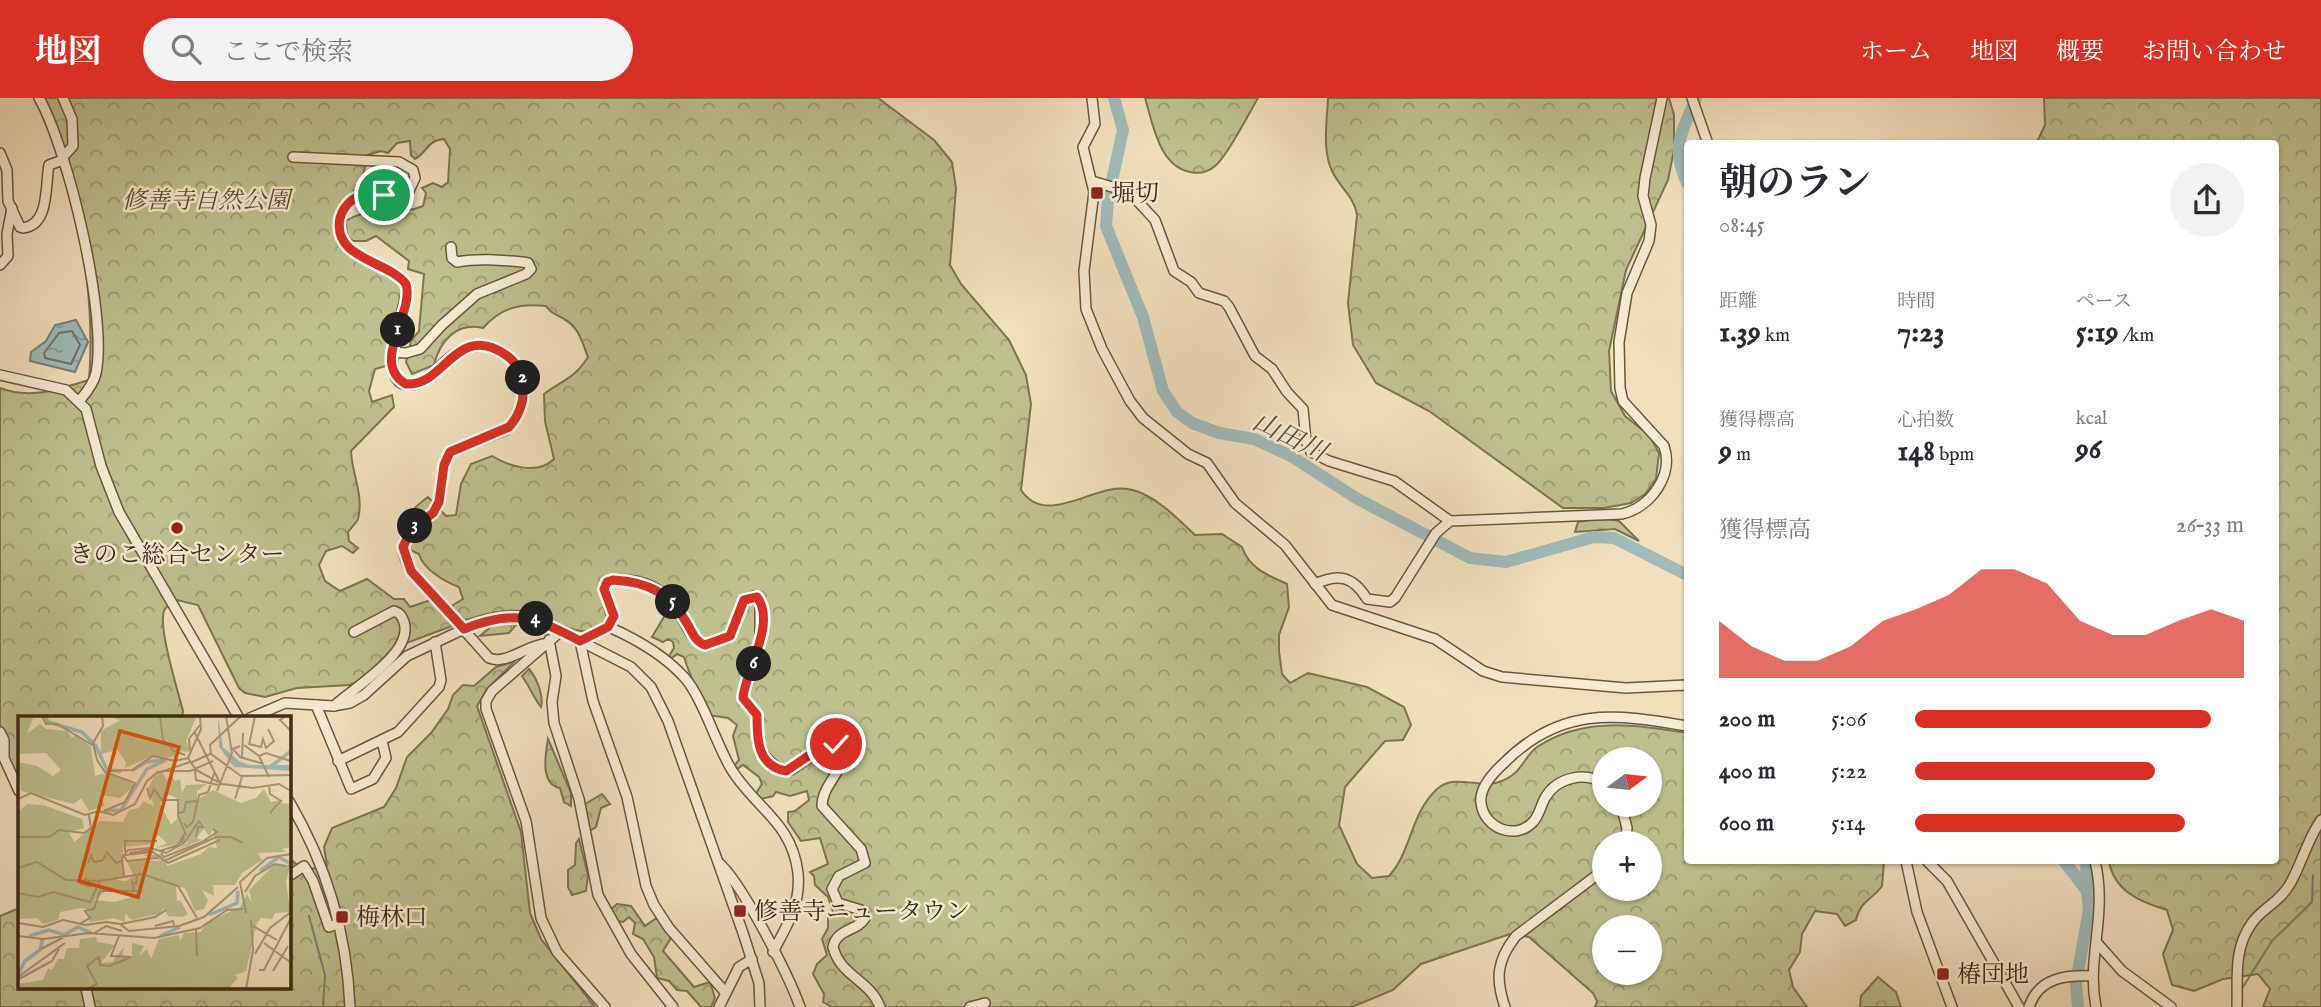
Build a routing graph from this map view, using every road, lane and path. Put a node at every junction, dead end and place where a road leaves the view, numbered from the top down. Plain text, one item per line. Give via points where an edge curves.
1 (39, 98) edge
2 (64, 98) edge
3 (1092, 98) edge
4 (1662, 98) edge
5 (1692, 98) edge
6 (1707, 140) edge
7 (0, 153) edge
8 (293, 157) dead end
9 (63, 159) junction
10 (1096, 182) junction
11 (12, 208) junction
12 (451, 247) dead end
13 (0, 265) edge
14 (392, 352) junction
15 (0, 375) edge
16 (80, 400) junction
17 (1450, 521) junction
18 (1315, 584) junction
19 (608, 627) junction
20 (464, 629) junction
21 (556, 629) junction
22 (354, 632) dead end
23 (580, 641) junction
24 (435, 642) junction
25 (546, 642) junction
26 (1684, 685) edge
27 (316, 705) junction
28 (333, 706) junction
29 (238, 716) edge
30 (255, 716) edge
31 (1684, 726) edge
32 (0, 732) edge
33 (382, 741) junction
34 (338, 761) junction
35 (1592, 778) edge
36 (18, 789) edge
37 (290, 803) edge
38 (2321, 820) edge
39 (718, 862) junction
40 (1907, 864) edge
41 (1930, 864) edge
42 (2096, 864) edge
43 (290, 875) edge
44 (1592, 879) edge
45 (339, 923) junction
46 (2098, 944) junction
47 (773, 952) junction
48 (752, 959) junction
49 (2093, 976) junction
50 (725, 992) junction
51 (985, 1003) dead end
52 (350, 1007) edge
53 (605, 1007) edge
54 (673, 1007) edge
55 (719, 1007) edge
56 (760, 1007) edge
57 (800, 1007) edge
58 (880, 1007) edge
59 (970, 1007) edge
60 (1505, 1007) edge
61 (1952, 1007) edge
62 (2019, 1007) edge
63 (2029, 1007) edge
64 (2096, 1007) edge
65 (2171, 1007) edge
66 (2237, 1007) edge

1 - 9 street
2 - 9 street via 72,119 73,146
3 - 10 street via 1095,124 1083,147
4 - 17 street via 1643,196 1651,225 1649,241 1627,293 1619,342 1623,401 1664,446 1665,476 1638,508 1622,514
5 - 6 street
7 - 11 street
8 - 14 street via 399,162 413,170 415,178 408,192 398,196 372,193 354,199 341,213 339,225 352,251 406,284 407,300
9 - 11 street via 50,165 44,206 36,223 20,227
9 - 16 street via 98,312 96,375
10 - 17 street via 1122,188 1155,220 1174,271 1203,295 1224,302 1255,356 1272,369 1303,409 1311,452 1394,481
10 - 18 street via 1084,271 1086,309 1091,328 1130,401 1180,448 1207,463 1235,503 1285,545
11 - 13 street via 6,234 8,256
12 - 14 street via 457,262 477,258 522,262 531,269 477,294 420,349
14 - 20 street via 395,372 406,384 425,380 459,351 477,346 507,356 523,377 523,397 512,424 450,452 439,502 433,513 411,530 403,547 411,571
15 - 16 street via 66,390
16 - 29 street via 119,512
17 - 18 street via 1436,533 1390,602 1367,598 1345,577
18 - 26 street via 1332,605 1435,639 1492,675 1626,688
19 - 23 street
19 - 47 street via 635,638 684,677 731,770 772,814 789,841 798,870 798,903
19 - 58 street via 614,616 604,589 613,580 657,589 671,599 695,638 705,645 730,636 744,600 754,596 760,601 760,641 743,698 757,715 755,736 761,752 780,770 791,770 832,743 843,751 822,806 861,849 865,863 839,876 832,889 838,903 861,910 865,918 841,933 833,947 839,964 869,986
20 - 21 street via 516,616
20 - 24 street
20 - 25 street via 482,652 498,661
21 - 23 street
21 - 25 street
22 - 28 street via 394,611 401,614 406,630 396,652
23 - 39 street via 631,667 651,687 668,721
23 - 50 street via 593,701 627,797 650,896 669,928
24 - 28 street via 407,656 364,695
24 - 33 street via 439,687 405,725
25 - 53 street via 492,691 486,709 526,821 541,918 557,952
25 - 54 street via 556,676 554,723 579,799 598,895 627,947
27 - 28 street
27 - 30 street via 285,703
27 - 34 street
31 - 35 street via 1616,716 1555,725 1521,745 1484,787 1480,801 1486,818 1503,831 1512,831 1534,821 1556,785
32 - 36 street via 4,758
33 - 34 street
33 - 34 street via 384,762 373,779 360,786 351,789
37 - 45 street via 322,868
38 - 66 street via 2285,892 2252,922 2244,938 2236,965
39 - 47 street via 733,877
39 - 48 street
40 - 61 street via 1917,912
41 - 62 street via 1947,881
42 - 46 street via 2101,896
43 - 45 street via 304,866 329,927
44 - 60 street via 1509,945 1496,974
45 - 52 street
46 - 49 street
46 - 65 street via 2122,971
47 - 57 street
48 - 50 street via 739,967
48 - 56 street
49 - 63 street via 2063,975 2036,995
49 - 64 street
50 - 55 street
51 - 59 street

